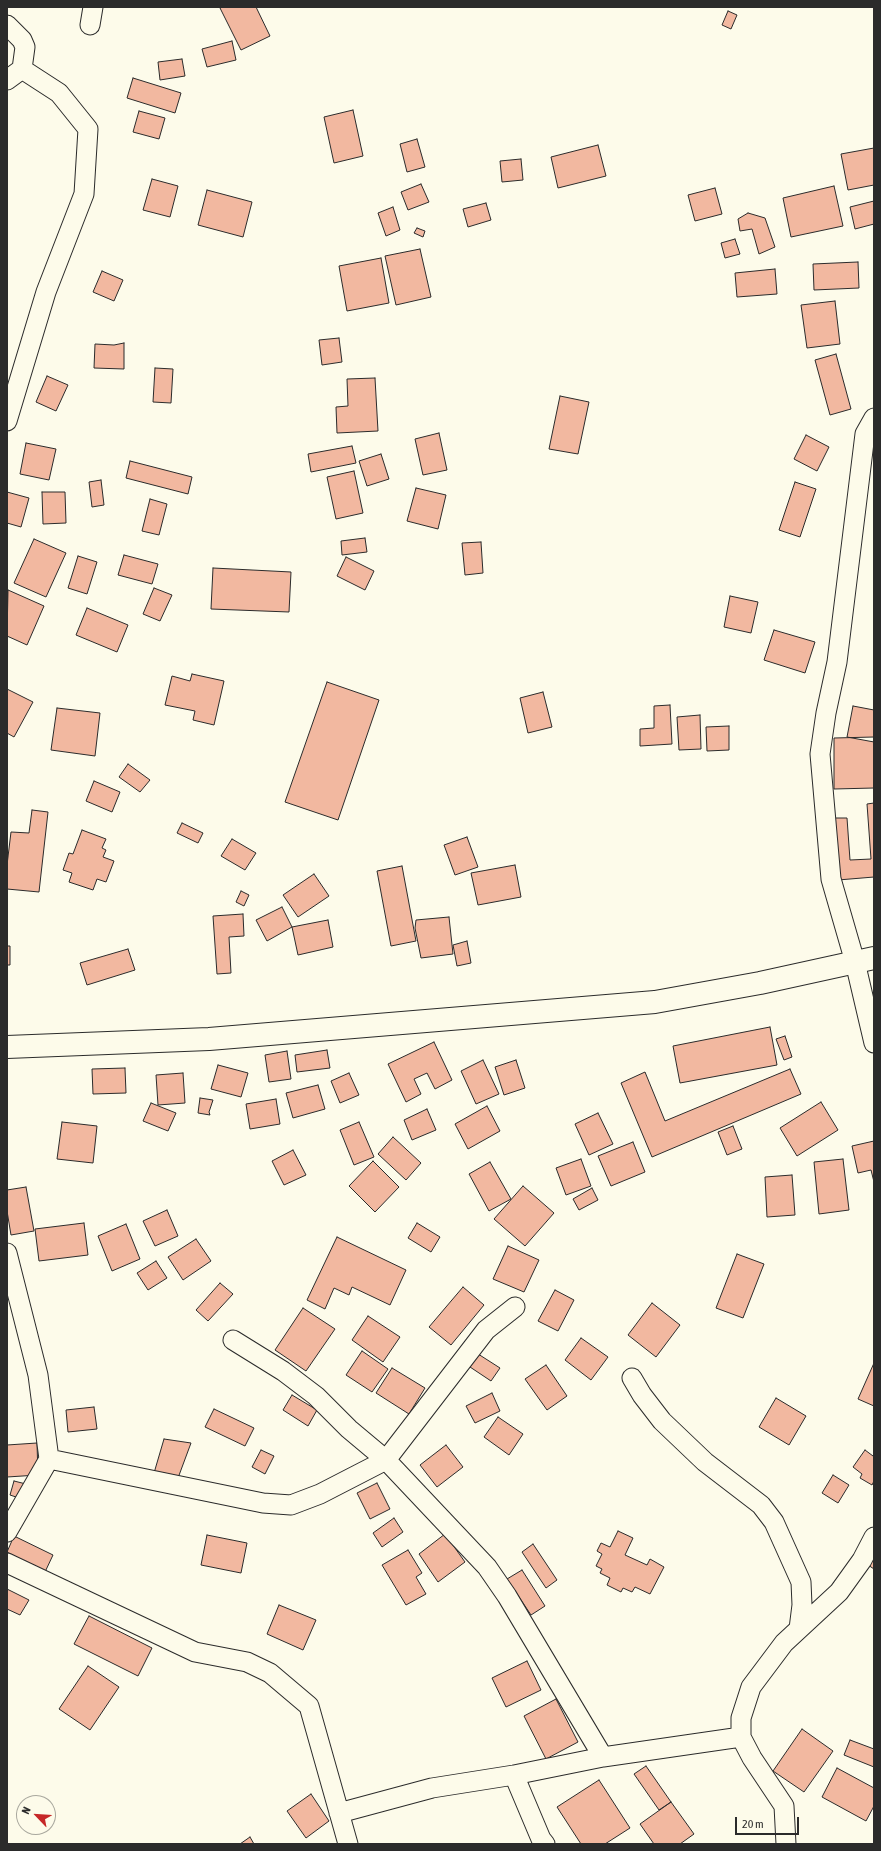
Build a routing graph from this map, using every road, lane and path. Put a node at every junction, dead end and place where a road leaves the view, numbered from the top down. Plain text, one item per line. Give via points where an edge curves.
1 (93, 7) edge
2 (7, 25) edge
3 (90, 26) dead end
4 (15, 75) edge
5 (874, 418) edge
6 (7, 421) edge
7 (865, 960) edge
8 (874, 1043) edge
9 (7, 1047) edge
10 (7, 1252) edge
11 (515, 1307) dead end
12 (233, 1340) dead end
13 (632, 1378) dead end
14 (49, 1459) junction
15 (386, 1460) junction
16 (7, 1532) edge
17 (874, 1537) edge
18 (7, 1563) edge
19 (799, 1629) junction
20 (741, 1737) junction
21 (604, 1757) junction
22 (514, 1775) junction
23 (339, 1813) junction
24 (348, 1844) edge
25 (545, 1844) edge
26 (786, 1844) edge

1 - 3 street
2 - 4 street via 22,40 24,47
4 - 6 street via 59,92 88,129 84,194 46,292
5 - 7 street via 865,434 836,662 820,754 831,879
7 - 8 street
7 - 9 main road via 655,1002 209,1039
10 - 14 street via 38,1375
11 - 15 street via 486,1330
12 - 15 street via 283,1371 316,1396 350,1430
13 - 19 street via 662,1421 705,1462 761,1505 774,1522 801,1582
14 - 15 street via 263,1503 290,1505 320,1494
14 - 16 street
15 - 21 street via 487,1567
17 - 19 street via 862,1560 839,1592
18 - 23 street via 195,1652 247,1662 270,1673 309,1706
19 - 20 street via 784,1643 752,1687 741,1718
20 - 21 street
20 - 26 street via 784,1806
21 - 22 street
22 - 23 street via 432,1788
22 - 25 street
23 - 24 street

